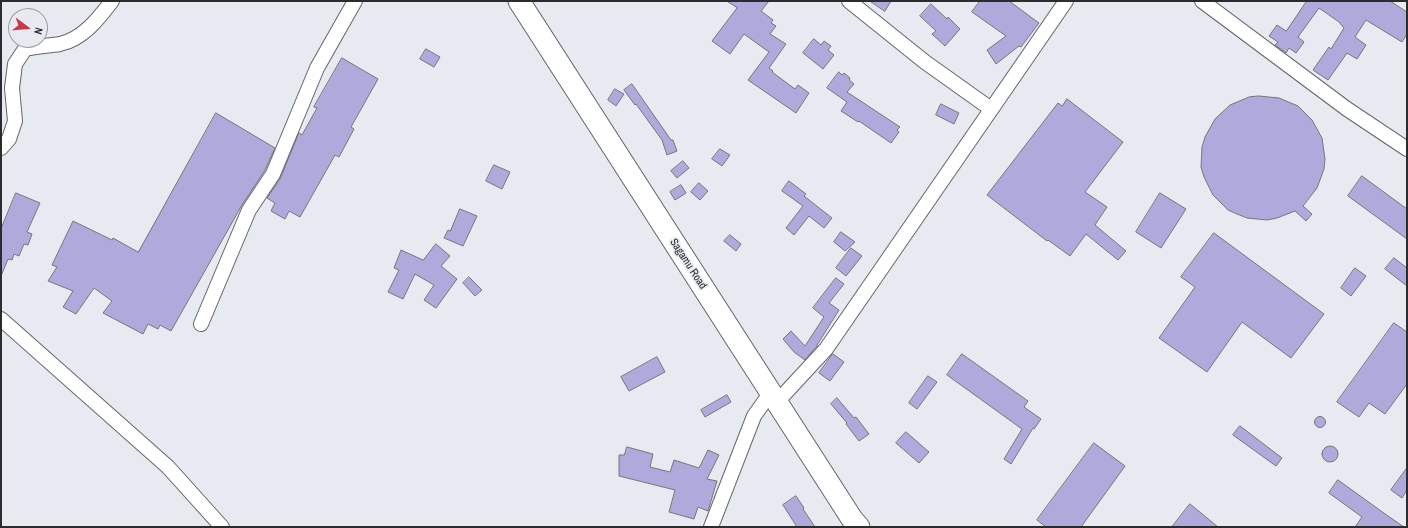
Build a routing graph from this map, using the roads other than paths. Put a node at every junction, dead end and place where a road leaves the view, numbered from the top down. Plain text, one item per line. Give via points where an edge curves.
1 (112, 1) edge
2 (355, 1) edge
3 (519, 1) edge
4 (849, 1) edge
5 (1066, 1) edge
6 (1202, 1) edge
7 (991, 109) junction
8 (1, 148) edge
9 (1407, 149) edge
10 (1, 319) edge
11 (201, 324) dead end
12 (774, 397) junction
13 (222, 527) edge
14 (711, 527) edge
15 (859, 527) edge

1 - 8 street via 82,34 61,44 25,49 15,64 12,88 15,122 9,140
2 - 11 street via 317,68 273,174 249,210
3 - 12 highway, Sagamu Road
4 - 7 street via 925,62
5 - 7 street
6 - 9 street via 1347,109
7 - 12 street via 826,349
10 - 13 street via 168,467
12 - 14 street via 754,416
12 - 15 highway, Sagamu Road

